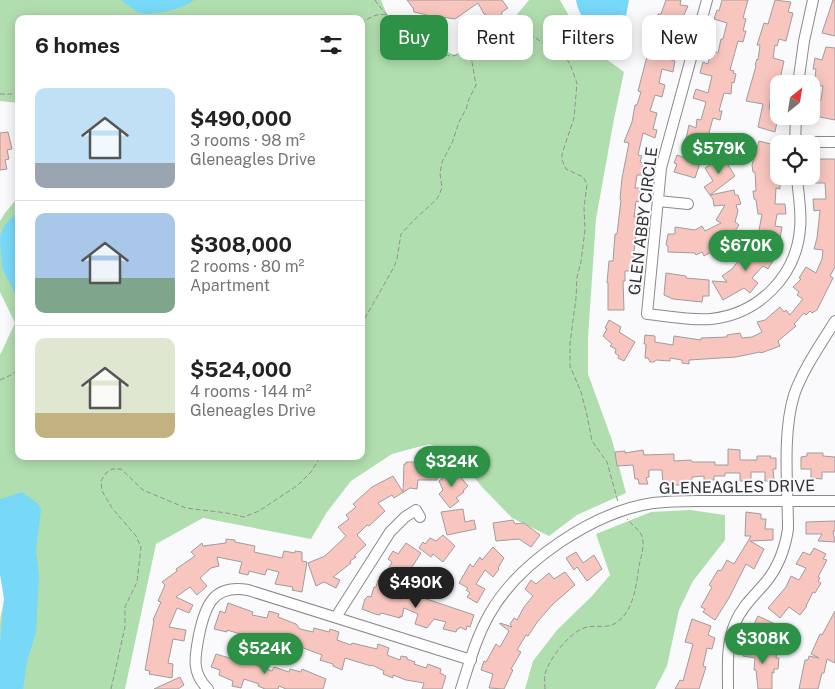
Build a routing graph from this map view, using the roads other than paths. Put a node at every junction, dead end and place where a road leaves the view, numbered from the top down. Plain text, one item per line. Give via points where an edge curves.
1 (707, 0) edge
2 (813, 0) edge
3 (799, 75) edge
4 (820, 142) edge
5 (835, 142) edge
6 (798, 185) edge
7 (658, 201) junction
8 (688, 204) dead end
9 (835, 321) edge
10 (788, 501) junction
11 (835, 501) edge
12 (420, 517) dead end
13 (336, 618) junction
14 (471, 660) junction
15 (208, 689) edge
16 (462, 689) edge
17 (728, 689) edge

1 - 7 street, GLEN ABBY CIRCLE via 661,168
2 - 3 street
4 - 5 street
6 - 7 street, GLEN ABBY CIRCLE via 800,229 790,267 766,297 744,311 722,318 696,320 647,314
7 - 8 street
9 - 10 street via 801,379 790,410
10 - 11 street, GLENEAGLES DRIVE
10 - 14 street, GLENEAGLES DRIVE via 670,502 635,506 602,518 520,574 490,613
10 - 17 street via 788,529 782,556 772,574 740,612 732,632
12 - 13 street via 416,510 390,532
13 - 14 street
13 - 15 street via 248,590 232,589 219,594 204,614 195,656 196,671
14 - 16 street, GLENEAGLES DRIVE

